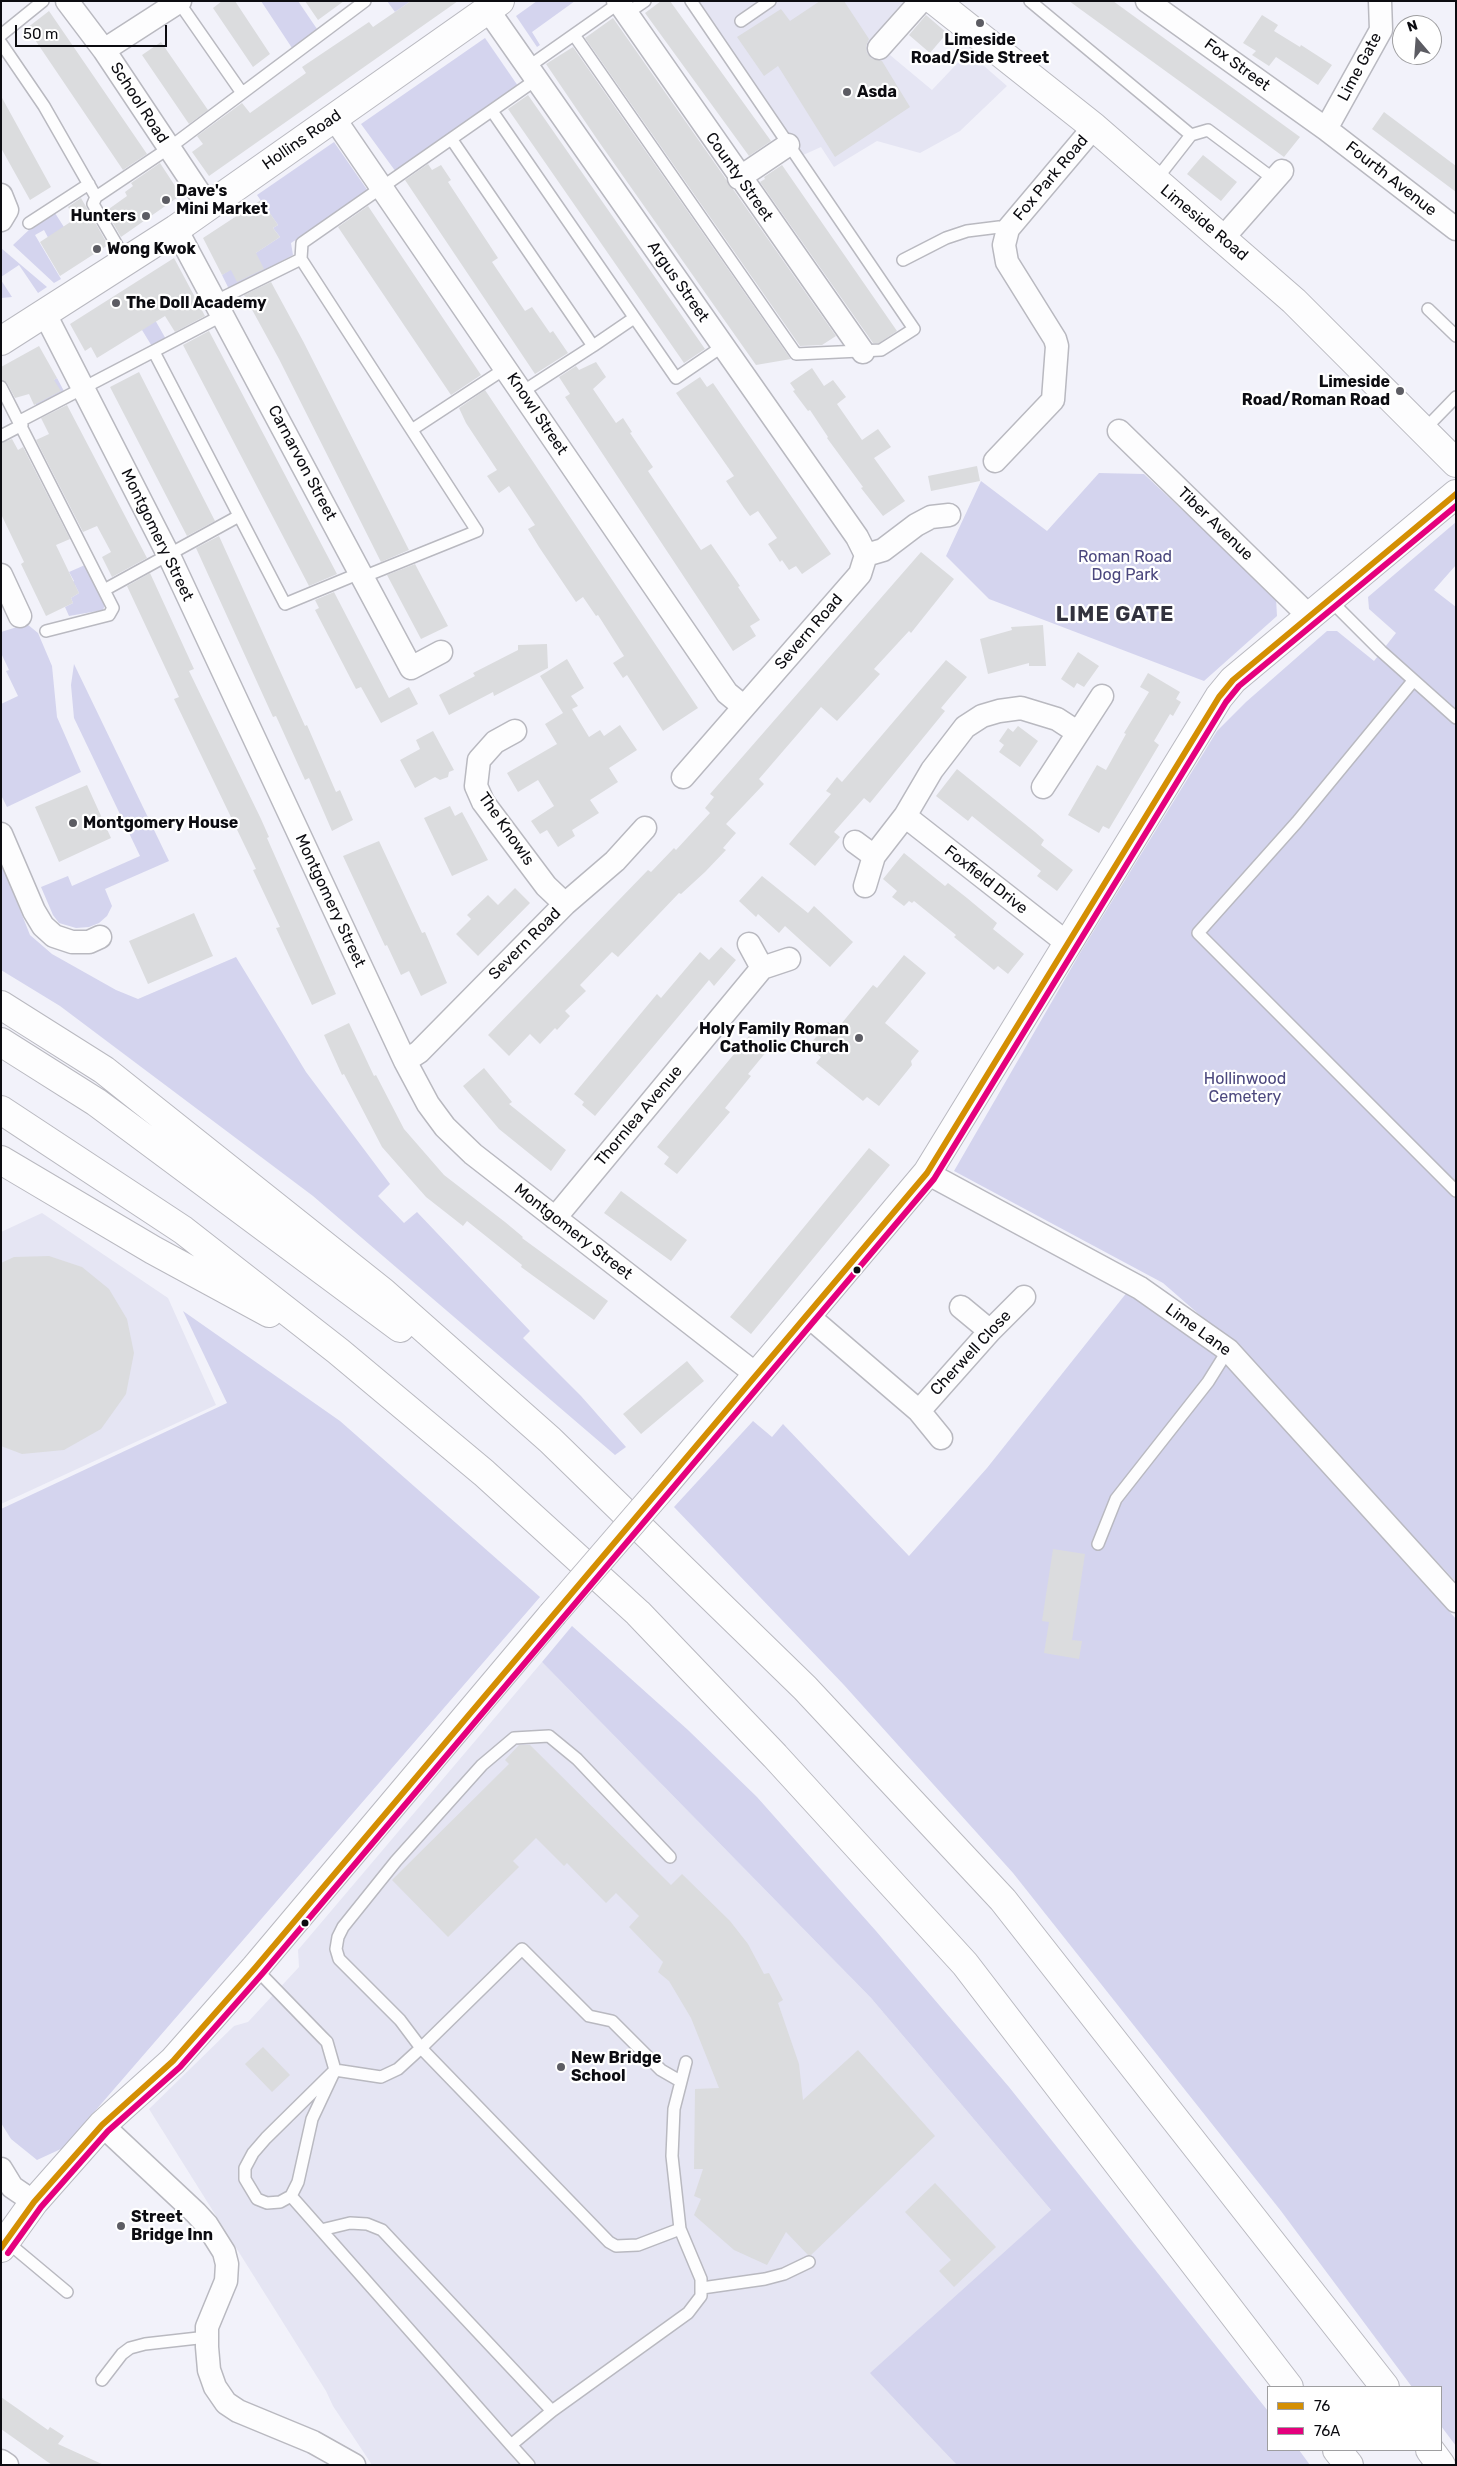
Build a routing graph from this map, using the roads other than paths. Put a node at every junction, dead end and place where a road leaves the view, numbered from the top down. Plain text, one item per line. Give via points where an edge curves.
1 (42, 1) edge
2 (67, 1) edge
3 (365, 1) edge
4 (644, 1) edge
5 (692, 1) edge
6 (770, 1) edge
7 (921, 1) edge
8 (935, 1) edge
9 (1030, 1) edge
10 (1147, 1) edge
11 (1380, 1) edge
12 (179, 2) edge
13 (494, 6) edge
14 (621, 6) edge
15 (741, 21) dead end
16 (1, 35) edge
17 (574, 35) junction
18 (1, 43) edge
19 (879, 48) dead end
20 (104, 50) junction
21 (533, 73) junction
22 (242, 93) junction
23 (492, 111) junction
24 (334, 118) junction
25 (1094, 127) junction
26 (1326, 129) junction
27 (1191, 135) junction
28 (452, 140) junction
29 (788, 145) junction
30 (169, 148) junction
31 (1278, 176) joint
32 (739, 178) junction
33 (1155, 181) junction
34 (89, 184) junction
35 (383, 188) junction
36 (1, 195) edge
37 (96, 197) junction
38 (208, 206) junction
39 (1, 220) edge
40 (28, 223) dead end
41 (176, 229) junction
42 (1008, 229) junction
43 (1456, 229) edge
44 (1223, 238) junction
45 (118, 247) dead end
46 (301, 258) junction
47 (903, 260) dead end
48 (219, 308) junction
49 (1428, 309) dead end
50 (45, 314) junction
51 (634, 318) junction
52 (1456, 336) edge
53 (1, 341) edge
54 (593, 346) junction
55 (722, 346) junction
56 (154, 352) junction
57 (863, 352) junction
58 (506, 368) junction
59 (1, 387) edge
60 (84, 388) junction
61 (522, 392) junction
62 (1456, 397) edge
63 (21, 423) junction
64 (413, 430) junction
65 (1424, 430) junction
66 (1119, 431) dead end
67 (1, 436) edge
68 (995, 461) dead end
69 (1456, 463) edge
70 (1456, 494) edge
71 (239, 516) junction
72 (948, 516) dead end
73 (168, 554) junction
74 (866, 555) junction
75 (1, 575) edge
76 (361, 575) junction
77 (106, 589) junction
78 (1320, 609) junction
79 (20, 616) dead end
80 (46, 631) dead end
81 (441, 652) dead end
82 (1413, 681) junction
83 (1102, 696) dead end
84 (743, 706) junction
85 (1456, 718) edge
86 (515, 731) dead end
87 (1077, 732) junction
88 (683, 777) dead end
89 (1043, 787) dead end
90 (905, 816) junction
91 (645, 828) dead end
92 (1, 834) edge
93 (855, 842) dead end
94 (874, 856) junction
95 (865, 886) dead end
96 (564, 904) junction
97 (100, 937) dead end
98 (1067, 943) junction
99 (749, 944) dead end
100 (789, 959) dead end
101 (762, 968) junction
102 (1, 1005) edge
103 (1, 1042) edge
104 (405, 1061) junction
105 (1, 1110) edge
106 (1, 1160) edge
107 (927, 1173) junction
108 (1456, 1191) edge
109 (555, 1218) junction
110 (1024, 1297) dead end
111 (961, 1307) dead end
112 (808, 1315) junction
113 (990, 1331) junction
114 (1228, 1350) junction
115 (338, 1351) junction
116 (757, 1375) junction
117 (919, 1411) junction
118 (941, 1438) dead end
119 (550, 1440) junction
120 (1098, 1544) dead end
121 (1456, 1601) edge
122 (670, 1857) dead end
123 (255, 1968) junction
124 (421, 2048) junction
125 (686, 2062) dead end
126 (334, 2070) junction
127 (680, 2081) junction
128 (102, 2125) junction
129 (1, 2169) edge
130 (291, 2196) junction
131 (34, 2202) junction
132 (680, 2229) junction
133 (321, 2230) junction
134 (3, 2245) edge
135 (809, 2262) dead end
136 (702, 2288) junction
137 (67, 2292) dead end
138 (207, 2337) junction
139 (102, 2380) dead end
140 (1288, 2386) edge
141 (1384, 2386) edge
142 (552, 2411) junction
143 (511, 2445) junction
144 (1338, 2451) edge
145 (1431, 2451) edge
146 (1, 2460) edge
147 (7, 2465) edge
148 (354, 2465) edge
149 (529, 2465) edge
150 (1348, 2465) edge
151 (1441, 2465) edge

1 - 16 lane
2 - 20 street, School Road
3 - 22 lane
4 - 14 lane
5 - 29 lane
6 - 15 lane
7 - 19 street
8 - 25 main road, Limeside Road
9 - 27 lane
10 - 26 street, Fox Street
11 - 26 street, Lime Gate via 1380,30
12 - 20 street
12 - 22 lane
13 - 21 street, Argus Street
13 - 24 main road, Hollins Road
14 - 17 lane
14 - 32 street, County Street
17 - 21 lane
17 - 57 lane via 796,354
18 - 34 lane via 44,106
20 - 30 street, School Road
21 - 23 lane
21 - 55 street, Argus Street
22 - 30 lane
23 - 28 lane
23 - 51 lane
24 - 35 street, Knowl Street
24 - 38 main road, Hollins Road
25 - 33 main road, Limeside Road
25 - 42 street, Fox Park Road
26 - 43 street, Fourth Avenue
27 - 31 lane via 1208,130
27 - 33 lane
28 - 35 lane
28 - 54 lane
29 - 32 street
29 - 57 lane via 914,329 881,350
30 - 37 lane
30 - 38 street, School Road
31 - 44 street
32 - 57 street, County Street
33 - 44 main road, Limeside Road
34 - 37 lane
34 - 40 lane
35 - 46 lane via 302,242
35 - 58 street, Knowl Street
36 - 39 street via 7,210
37 - 45 lane via 93,204
38 - 41 main road, Hollins Road
41 - 48 street, Carnarvon Street
41 - 50 main road, Hollins Road
42 - 47 lane via 998,227 946,238
42 - 68 street, Fox Park Road via 1004,245 1007,262 1057,346 1053,400
44 - 65 main road, Limeside Road via 1294,301
46 - 48 lane
46 - 64 lane
48 - 56 lane
48 - 76 street, Carnarvon Street
49 - 52 lane
50 - 53 main road, Hollins Road
50 - 60 street, Montgomery Street
51 - 54 lane
51 - 55 lane via 676,378
54 - 61 lane
55 - 74 street, Argus Street via 857,537
56 - 60 lane
56 - 71 lane
58 - 61 street, Knowl Street
58 - 64 lane
59 - 63 lane
60 - 63 lane
60 - 73 street, Montgomery Street
61 - 84 street, Knowl Street via 727,693
62 - 65 lane
63 - 67 lane
63 - 77 lane
64 - 76 lane via 477,531
65 - 69 main road, Limeside Road
66 - 78 street, Tiber Avenue
70 - 78 main road
71 - 73 lane
71 - 76 lane via 285,604
72 - 74 street via 931,517 883,550
73 - 77 lane
73 - 104 street, Montgomery Street
74 - 84 street, Severn Road via 860,574
75 - 79 street
76 - 81 street, Carnarvon Street via 411,668
77 - 80 lane via 113,608 109,615
78 - 82 lane
78 - 98 main road via 1234,680 1219,697
82 - 85 lane
82 - 108 lane via 1297,822 1198,933
83 - 87 street
84 - 88 street, Severn Road
86 - 96 street, The Knowls via 495,742 479,760 476,786 483,802 523,856
87 - 89 street
87 - 90 street via 1050,716 1021,708 982,716 951,742
90 - 94 street
90 - 98 street, Foxfield Drive
91 - 96 street, Severn Road via 615,861
92 - 97 street via 43,926 54,936 72,942 89,942
93 - 94 street
94 - 95 street
96 - 104 street, Severn Road via 418,1052
98 - 107 main road
99 - 101 street
100 - 101 street
101 - 109 street, Thornlea Avenue
102 - 119 main road via 104,1070 383,1292
103 - 119 main road via 96,1102
104 - 109 street, Montgomery Street via 428,1104 446,1127 473,1154
105 - 115 main road via 183,1230
106 - 115 main road via 153,1250
107 - 112 main road
107 - 114 street, Lime Lane via 1140,1288
109 - 116 street, Montgomery Street
110 - 113 street, Cherwell Close
111 - 113 street
112 - 116 main road
112 - 117 street, Cherwell Close
113 - 117 street, Cherwell Close
114 - 120 lane via 1208,1382 1116,1499
114 - 121 street, Lime Lane
115 - 140 main road via 484,1473 638,1613 794,1777 965,1964
116 - 123 main road, bridge
117 - 118 street, Cherwell Close
119 - 141 main road via 805,1688 1003,1900
122 - 124 lane via 577,1759 549,1736 514,1738 482,1764 396,1861 338,1937 336,1949 339,1959 400,2020
123 - 126 lane via 327,2042
123 - 128 main road via 173,2061
124 - 126 lane via 398,2069 381,2077
124 - 127 lane via 522,1949 589,2016 612,2021 661,2070
124 - 132 lane via 609,2242 616,2246 638,2245
125 - 127 lane
126 - 130 lane via 312,2119 298,2182
126 - 130 lane via 266,2138 245,2168 245,2179 257,2199 267,2203 280,2202
127 - 132 lane via 674,2109 672,2156
128 - 131 main road
128 - 138 street via 196,2212 224,2252 226,2280 209,2321
129 - 131 street via 12,2187
130 - 133 lane
131 - 134 main road
132 - 136 lane
133 - 142 lane via 350,2223 382,2230
133 - 143 lane
134 - 137 lane
135 - 136 lane via 765,2280
136 - 142 lane via 701,2296 688,2313
138 - 139 lane via 130,2348
138 - 148 street via 209,2370 226,2403 313,2442
142 - 143 lane
143 - 149 lane
144 - 150 main road
145 - 151 main road
146 - 147 street

